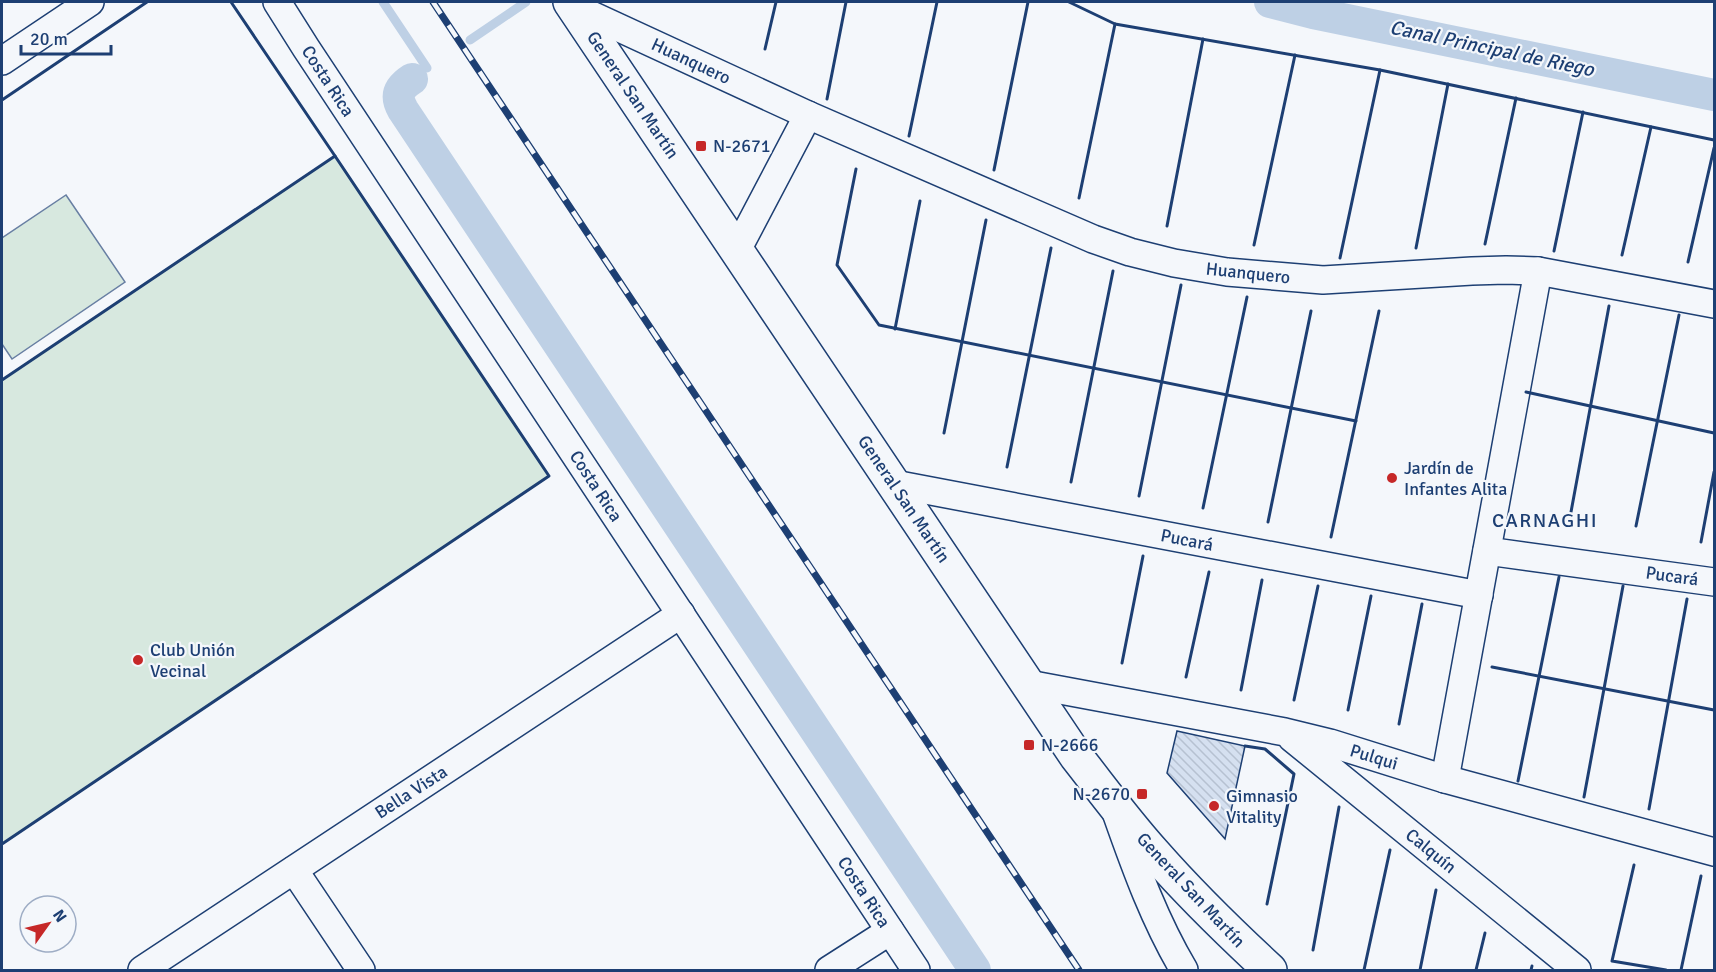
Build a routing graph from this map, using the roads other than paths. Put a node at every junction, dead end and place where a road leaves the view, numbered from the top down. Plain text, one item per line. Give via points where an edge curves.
1 (90, 2) edge
2 (277, 2) edge
3 (572, 4) edge
4 (2, 61) edge
5 (808, 115) junction
6 (736, 250) junction
7 (1538, 271) junction
8 (1714, 304) edge
9 (894, 484) junction
10 (1487, 551) junction
11 (1714, 582) edge
12 (1479, 595) junction
13 (681, 614) junction
14 (1028, 684) junction
15 (1285, 732) junction
16 (1445, 779) junction
17 (1114, 805) junction
18 (1714, 852) edge
19 (294, 870) junction
20 (890, 931) junction
21 (142, 970) edge
22 (361, 970) edge
23 (829, 970) edge
24 (916, 970) edge
25 (1184, 970) edge
26 (1270, 970) edge
27 (1577, 970) edge

1 - 4 street
2 - 13 street, Costa Rica
3 - 5 street, Huanquero
3 - 6 main road, General San Martín
5 - 6 street
5 - 7 street, Huanquero via 1093,239 1174,263 1323,280
6 - 9 main road, General San Martín
7 - 8 street, Huanquero
7 - 10 street
9 - 12 street, Pucará
9 - 14 main road, General San Martín
10 - 11 street, Pucará
10 - 12 street
12 - 16 street
13 - 19 street, Bella Vista
13 - 20 street, Costa Rica
14 - 15 street, Pulqui
14 - 17 main road, General San Martín
15 - 16 street, Pulqui
15 - 27 street, Calquín
16 - 18 street, Pulqui
17 - 25 street via 1151,908
17 - 26 main road, General San Martín via 1196,899
19 - 21 street, Bella Vista
19 - 22 street
20 - 23 street
20 - 24 street, Costa Rica

